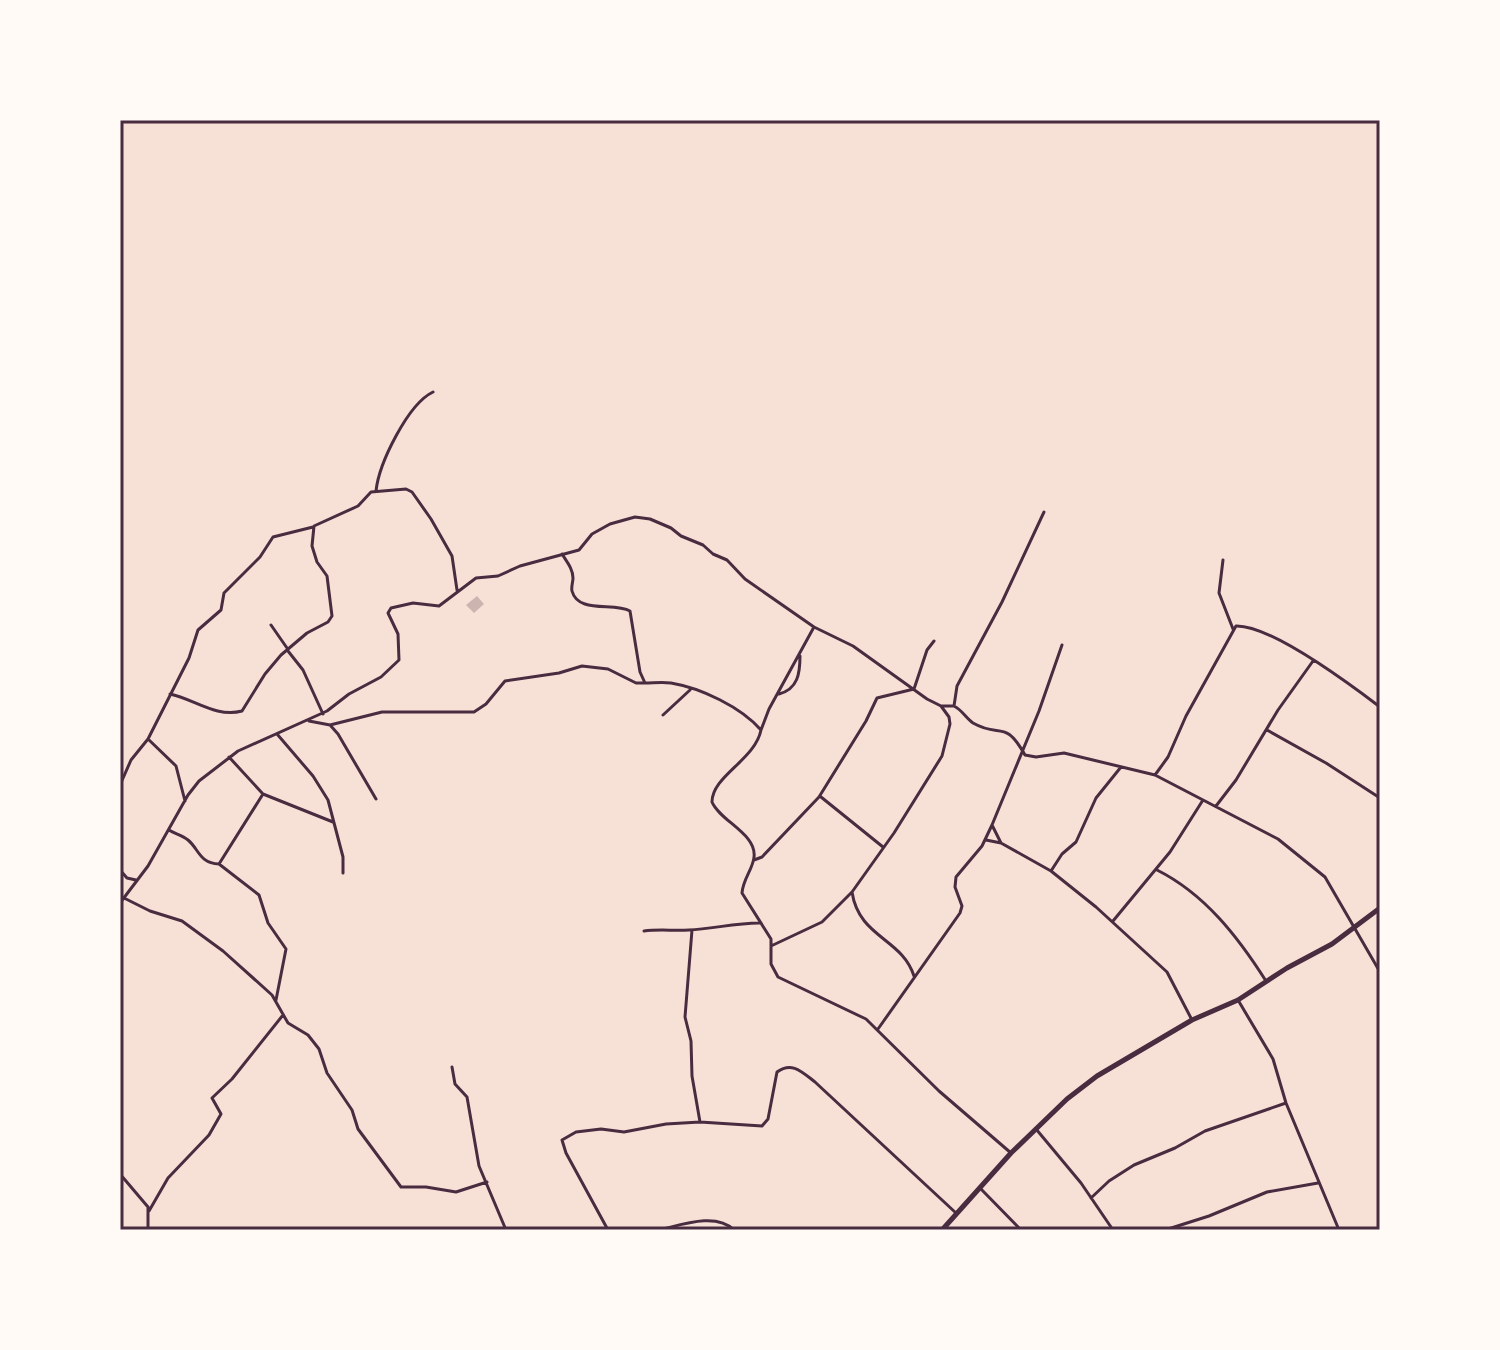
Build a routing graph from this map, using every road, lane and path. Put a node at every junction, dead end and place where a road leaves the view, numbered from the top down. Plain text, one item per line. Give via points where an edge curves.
1 (433, 392) dead end
2 (376, 491) junction
3 (1044, 512) dead end
4 (314, 526) junction
5 (562, 554) junction
6 (1223, 560) dead end
7 (457, 592) junction
8 (271, 625) dead end
9 (814, 627) junction
10 (1233, 629) junction
11 (934, 641) dead end
12 (1062, 645) dead end
13 (287, 649) junction
14 (800, 654) junction
15 (1313, 661) junction
16 (645, 683) junction
17 (914, 689) junction
18 (690, 690) junction
19 (170, 694) junction
20 (779, 694) junction
21 (941, 706) junction
22 (954, 706) junction
23 (1380, 707) edge
24 (323, 714) junction
25 (663, 715) dead end
26 (309, 721) junction
27 (330, 725) junction
28 (1266, 729) junction
29 (761, 730) junction
30 (277, 734) junction
31 (148, 739) junction
32 (1023, 751) junction
33 (229, 757) junction
34 (1121, 767) junction
35 (1155, 775) junction
36 (120, 785) edge
37 (263, 794) junction
38 (819, 797) junction
39 (1380, 798) edge
40 (376, 799) dead end
41 (1203, 800) junction
42 (185, 801) junction
43 (1216, 806) junction
44 (333, 822) junction
45 (992, 825) junction
46 (169, 830) junction
47 (985, 839) junction
48 (1001, 843) junction
49 (883, 847) junction
50 (754, 860) junction
51 (219, 864) junction
52 (120, 870) edge
53 (1157, 870) junction
54 (1051, 871) junction
55 (343, 873) dead end
56 (136, 880) junction
57 (852, 892) junction
58 (124, 898) junction
59 (120, 903) edge
60 (1380, 908) edge
61 (1112, 922) junction
62 (759, 923) junction
63 (1356, 928) junction
64 (692, 930) junction
65 (644, 931) dead end
66 (771, 946) junction
67 (1380, 972) edge
68 (914, 976) junction
69 (1266, 981) junction
70 (276, 1000) junction
71 (1238, 1000) junction
72 (283, 1015) junction
73 (1192, 1020) junction
74 (877, 1030) junction
75 (452, 1067) dead end
76 (1286, 1103) junction
77 (700, 1122) junction
78 (1036, 1129) junction
79 (1011, 1153) junction
80 (120, 1174) edge
81 (487, 1182) junction
82 (1319, 1183) junction
83 (980, 1188) junction
84 (1091, 1198) junction
85 (149, 1211) junction
86 (956, 1213) junction
87 (148, 1230) edge
88 (506, 1230) edge
89 (561, 1230) edge
90 (576, 1230) edge
91 (608, 1230) edge
92 (659, 1230) edge
93 (734, 1230) edge
94 (942, 1230) edge
95 (1021, 1230) edge
96 (1113, 1230) edge
97 (1165, 1230) edge
98 (1339, 1230) edge

1 - 2 street via 409,413 387,452
2 - 4 street via 358,506
2 - 7 street via 406,489 415,495 452,556
3 - 22 street via 957,686
4 - 13 street via 312,546 327,576 332,613 328,622
4 - 19 street via 273,537 224,593 221,610 198,630
5 - 7 street via 476,578
5 - 9 street via 579,550 610,524 650,519 727,560 745,579
5 - 16 street via 572,569 571,590 579,601 630,611
6 - 10 street via 1219,593
7 - 24 street via 439,606 413,603 391,608 399,660
8 - 13 street
9 - 14 street
9 - 17 street via 841,639
10 - 15 street via 1242,625
10 - 35 street
11 - 17 street
12 - 32 street
13 - 19 street via 237,713
13 - 24 street
14 - 20 street
14 - 20 street via 799,675
15 - 23 street
15 - 28 street
16 - 18 street via 674,683
16 - 27 street via 582,666 505,681 474,712 382,712
17 - 21 street
17 - 38 street via 877,698
18 - 25 street
18 - 29 street via 722,701
19 - 31 street
20 - 29 street
21 - 22 street
21 - 49 street via 950,724 942,756
22 - 32 street via 972,722 1011,734
24 - 26 street
26 - 27 street
26 - 30 street
27 - 40 street
28 - 39 street
28 - 43 street
29 - 50 street via 752,750 712,796 714,808 751,843
30 - 33 street
30 - 44 street via 323,790
31 - 36 street
31 - 42 street via 176,766
32 - 34 street via 1031,757 1064,753
32 - 45 street
33 - 37 street
33 - 42 street via 199,781
34 - 35 street
34 - 54 street via 1096,798 1076,842
35 - 41 street
37 - 44 street
37 - 51 street
38 - 49 street
38 - 50 street
41 - 43 street
41 - 53 street
42 - 46 street
43 - 63 street via 1278,839 1315,867
44 - 55 street
45 - 47 street
45 - 48 street
46 - 51 street via 192,843 208,862
46 - 56 street
47 - 48 street
47 - 68 street via 956,877 960,913
48 - 54 street
49 - 57 street
50 - 62 street via 742,893
51 - 70 street via 259,895 268,923 286,949
52 - 56 street
53 - 61 street
53 - 69 street via 1181,884 1233,931
54 - 61 street
56 - 58 street
57 - 66 street via 822,922
57 - 68 street via 856,912 908,962
58 - 59 street
58 - 70 street via 182,921
60 - 63 main road
61 - 73 street via 1167,972
62 - 64 street
62 - 66 street
63 - 67 street
63 - 69 main road
64 - 65 street
64 - 77 street via 685,1017
66 - 74 street via 778,977 852,1011
68 - 74 street
69 - 71 main road
70 - 72 street
71 - 73 main road
71 - 76 street via 1273,1059
72 - 81 street via 319,1049 358,1129 397,1183 456,1192
72 - 85 street via 212,1098 221,1114 216,1126 168,1178
73 - 78 main road via 1097,1076
74 - 79 street
75 - 81 street via 455,1084 467,1097
76 - 82 street
76 - 84 street via 1205,1131 1134,1165
77 - 86 street via 762,1126 777,1072 796,1067
77 - 91 street via 576,1132 562,1140
78 - 79 main road
78 - 84 street
79 - 83 main road
80 - 85 street
81 - 88 street
82 - 97 street via 1267,1192
82 - 98 street
83 - 86 main road
83 - 95 street
84 - 96 street
85 - 87 street
86 - 94 main road
89 - 90 street
92 - 93 street via 713,1221

